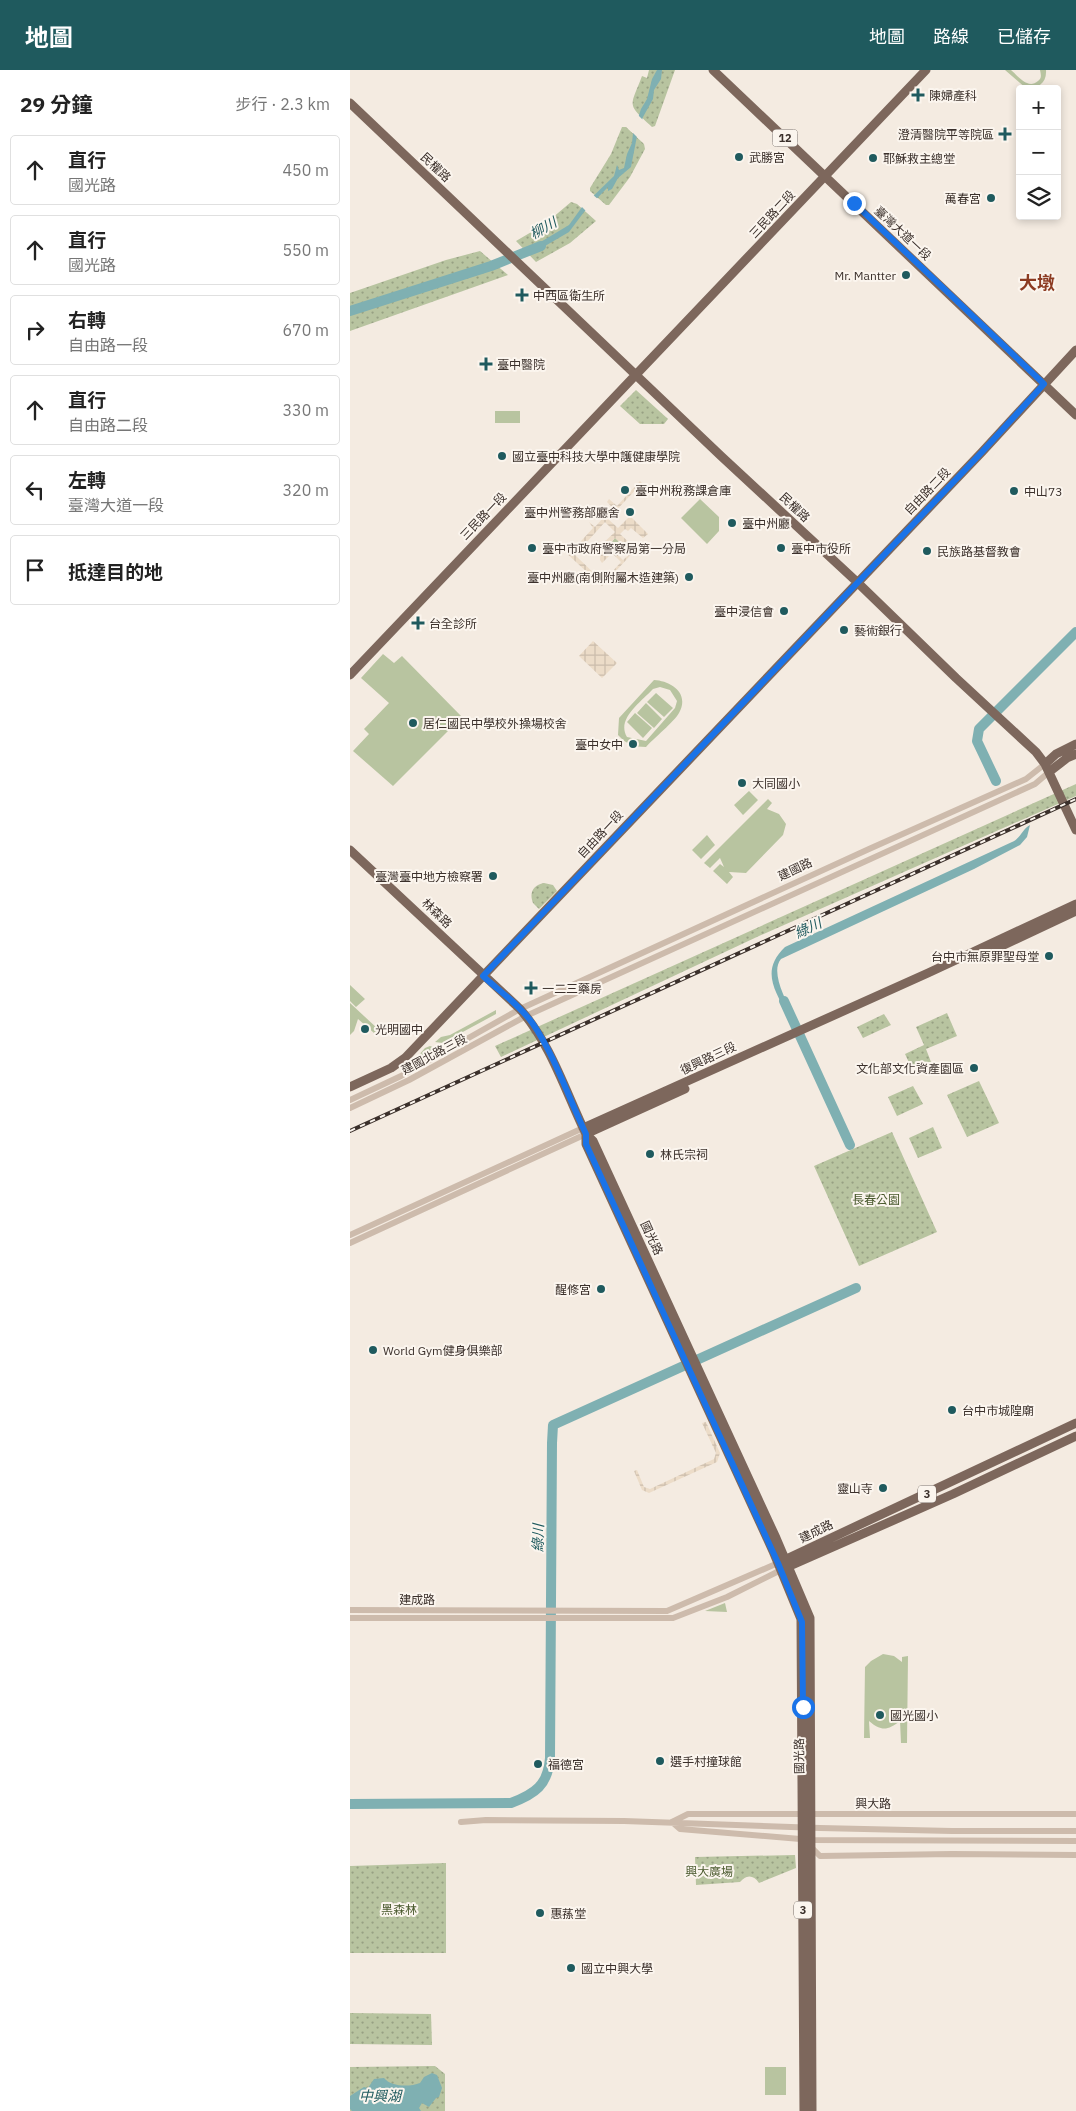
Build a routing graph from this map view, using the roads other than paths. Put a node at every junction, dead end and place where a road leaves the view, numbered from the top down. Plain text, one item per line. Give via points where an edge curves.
1 (713, 70) edge
2 (926, 70) edge
3 (350, 103) edge
4 (824, 176) junction
5 (1076, 350) edge
6 (635, 375) junction
7 (1044, 384) junction
8 (1076, 415) edge
9 (857, 582) junction
10 (350, 675) edge
11 (1076, 744) edge
12 (1076, 754) edge
13 (1047, 768) junction
14 (1076, 830) edge
15 (350, 850) edge
16 (1076, 904) edge
17 (1076, 911) edge
18 (483, 976) junction
19 (523, 1013) junction
20 (800, 1033) junction
21 (350, 1087) edge
22 (350, 1100) edge
23 (350, 1108) edge
24 (584, 1132) junction
25 (350, 1235) edge
26 (350, 1242) edge
27 (1076, 1423) edge
28 (1076, 1436) edge
29 (783, 1565) junction
30 (350, 1610) edge
31 (350, 1618) edge
32 (808, 1814) junction
33 (1076, 1814) edge
34 (461, 1822) dead end
35 (672, 1822) junction
36 (808, 1828) junction
37 (1076, 1831) edge
38 (1076, 1841) edge
39 (810, 1843) junction
40 (1076, 1855) edge
41 (804, 2111) edge
42 (812, 2111) edge

1 - 4 main road, 臺灣大道一段 / 12
2 - 4 main road, 三民路二段
3 - 6 main road, 民權路
4 - 6 main road, 三民路二段
4 - 7 main road, 臺灣大道一段 / 12
5 - 7 main road, 自由路二段
6 - 9 main road, 民權路
6 - 10 main road, 三民路一段
7 - 8 main road, 臺灣大道一段 / 12
7 - 9 main road, 自由路二段
9 - 13 main road, 民權路 via 1036,752
9 - 18 main road, 自由路一段
11 - 13 main road, 建國路 via 1056,754
12 - 13 main road, 建國路
13 - 14 main road, 民權路
13 - 19 street, 建國路 via 1035,784
15 - 18 main road, 林森路
16 - 20 main road, 復興路三段
17 - 20 main road, 復興路三段
18 - 19 main road, 國光路
18 - 21 main road, 自由路一段 via 405,1058
19 - 22 street, 建國北路三段
19 - 23 street, 建國北路三段 via 409,1080
19 - 24 main road, 國光路 via 542,1040
20 - 24 main road, 復興路三段
24 - 25 street, 復興路三段
24 - 26 street, 復興路三段
24 - 29 main road, 國光路 via 593,1141 687,1357
27 - 29 main road, 建成路 / 3
28 - 29 main road, 建成路 / 3 via 953,1494
29 - 30 street, 建成路 via 667,1611
29 - 31 street, 建成路 via 728,1598 673,1618
29 - 32 main road, 國光路 / 3 via 802,1622
32 - 33 street, 興大路
32 - 35 street, 興大路 via 688,1814
32 - 36 main road, 國光路 / 3
34 - 35 street, 興大路
35 - 36 street, 興大路
35 - 39 street, 興大路 via 680,1830
36 - 37 street, 興大路
36 - 39 main road, 國光路 / 3
38 - 39 street, 興大路
39 - 40 street, 興大路 via 820,1856
39 - 41 main road, 國光路 / 3
39 - 42 main road, 國光路 / 3

